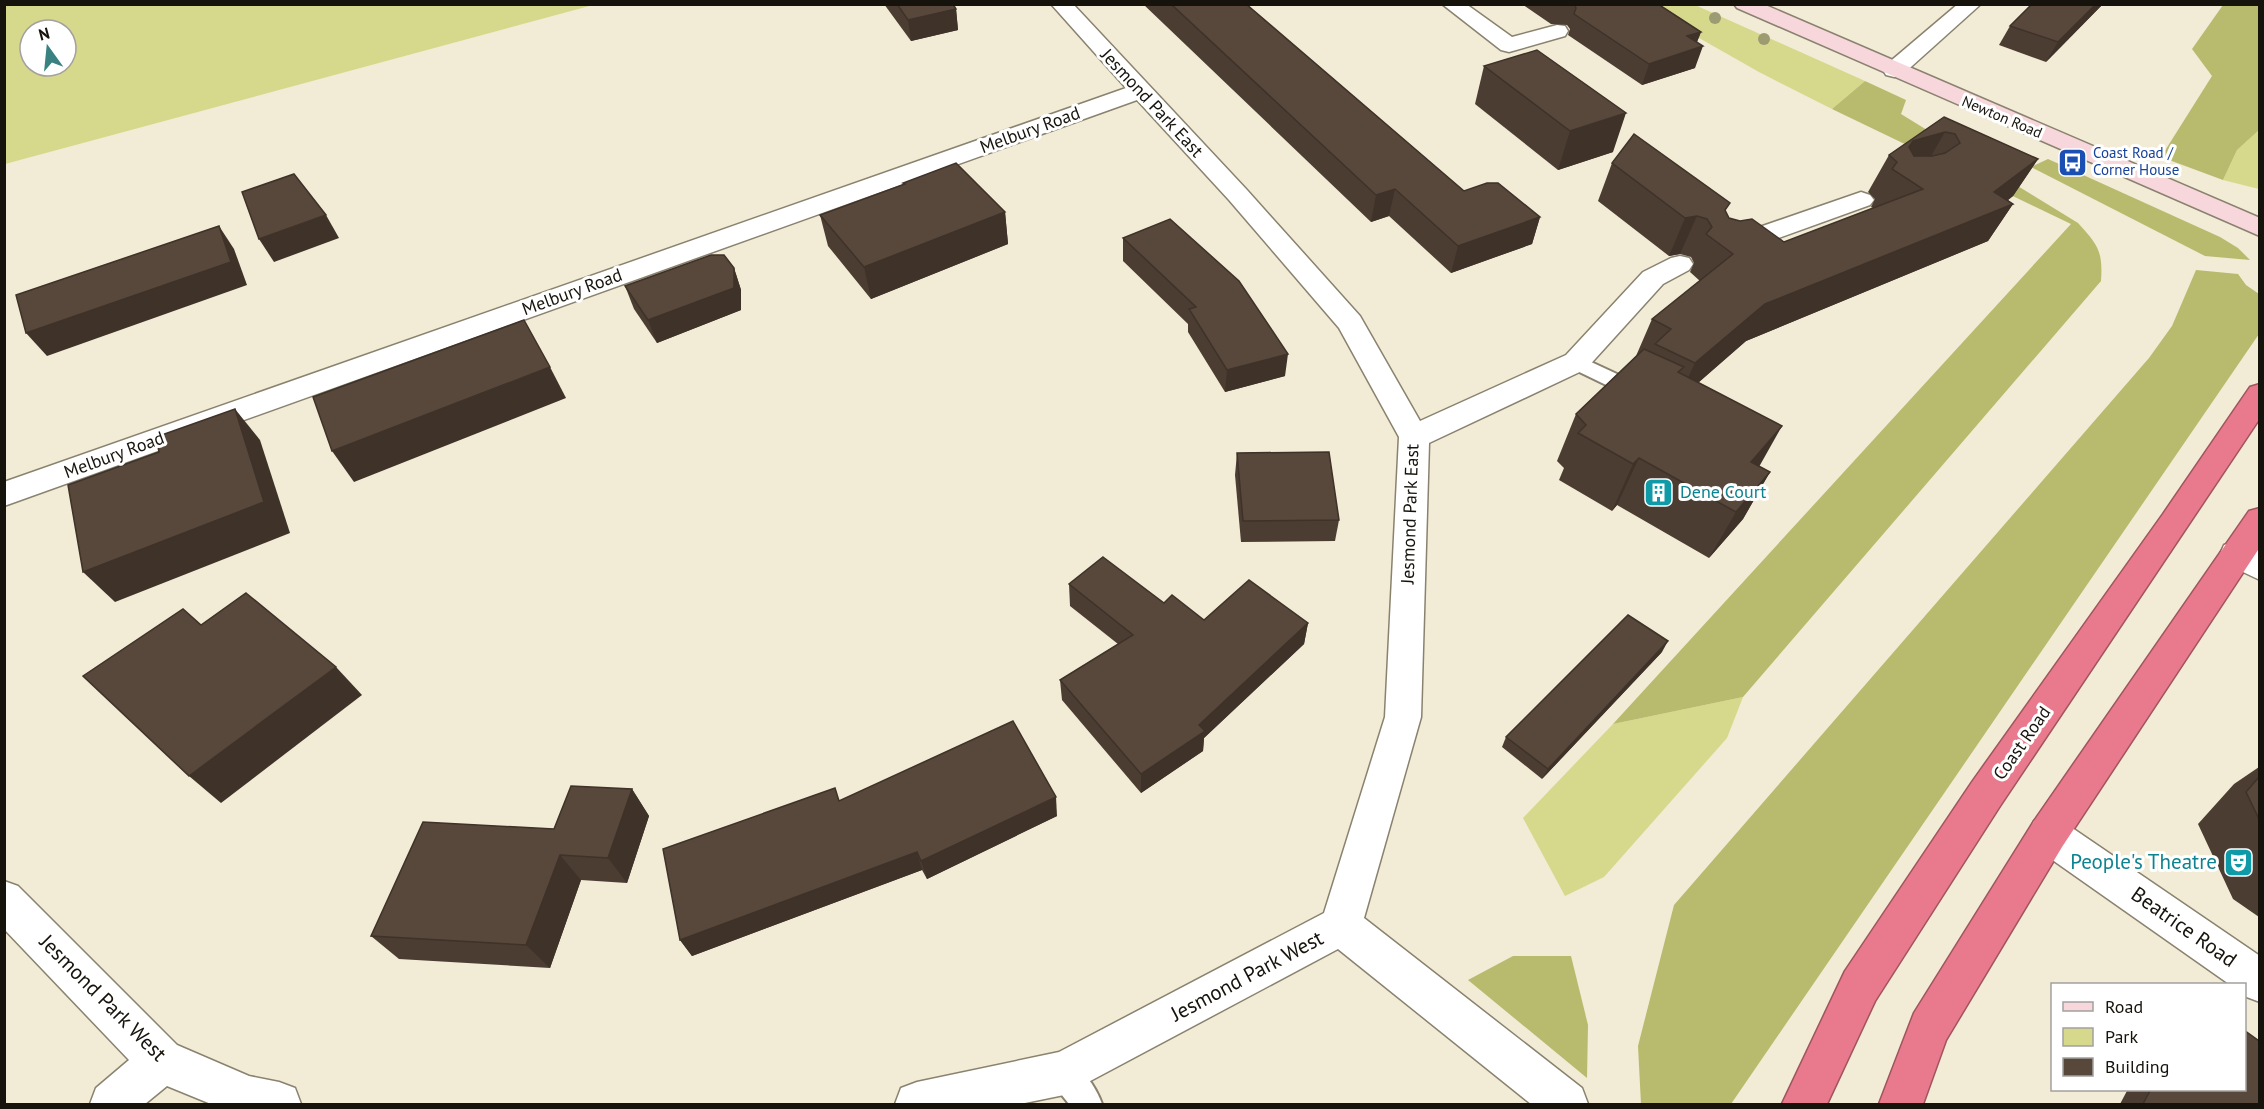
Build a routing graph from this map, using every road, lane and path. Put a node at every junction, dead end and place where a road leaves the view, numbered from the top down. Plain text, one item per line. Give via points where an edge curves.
1 (1452, 4) edge
2 (1744, 4) edge
3 (1971, 4) edge
4 (1066, 5) edge
5 (1557, 31) dead end
6 (1894, 70) junction
7 (1140, 91) junction
8 (2178, 193) junction
9 (1862, 200) dead end
10 (2259, 210) edge
11 (2259, 228) edge
12 (1723, 249) edge
13 (1680, 264) dead end
14 (1576, 362) junction
15 (2259, 394) edge
16 (1659, 403) edge
17 (1414, 437) junction
18 (4, 494) edge
19 (2259, 520) edge
20 (2248, 560) edge
21 (2048, 834) junction
22 (4, 900) edge
23 (1341, 926) junction
24 (2259, 981) edge
25 (161, 1061) junction
26 (1076, 1089) edge
27 (112, 1104) edge
28 (279, 1104) edge
29 (917, 1104) edge
30 (1566, 1104) edge
31 (1804, 1104) edge
32 (1901, 1104) edge

1 - 5 street via 1509,45
2 - 6 street, Newton Road
3 - 6 street
4 - 7 street, Jesmond Park East
6 - 8 street, Newton Road
7 - 17 street, Jesmond Park East via 1350,323
7 - 18 street, Melbury Road
8 - 10 street
8 - 11 street, Newton Road
9 - 12 street
13 - 14 street via 1653,278
14 - 16 lane
14 - 17 street
15 - 31 highway, Coast Road via 1860,986
17 - 23 street, Jesmond Park East via 1403,717
19 - 20 highway
20 - 21 highway
21 - 24 street, Beatrice Road
21 - 32 highway via 1929,1028
22 - 25 street, Jesmond Park West
23 - 26 street, Jesmond Park West
23 - 30 street, Jesmond Park West
25 - 27 street
25 - 28 street, Jesmond Park West via 249,1098
26 - 29 street, Jesmond Park West

